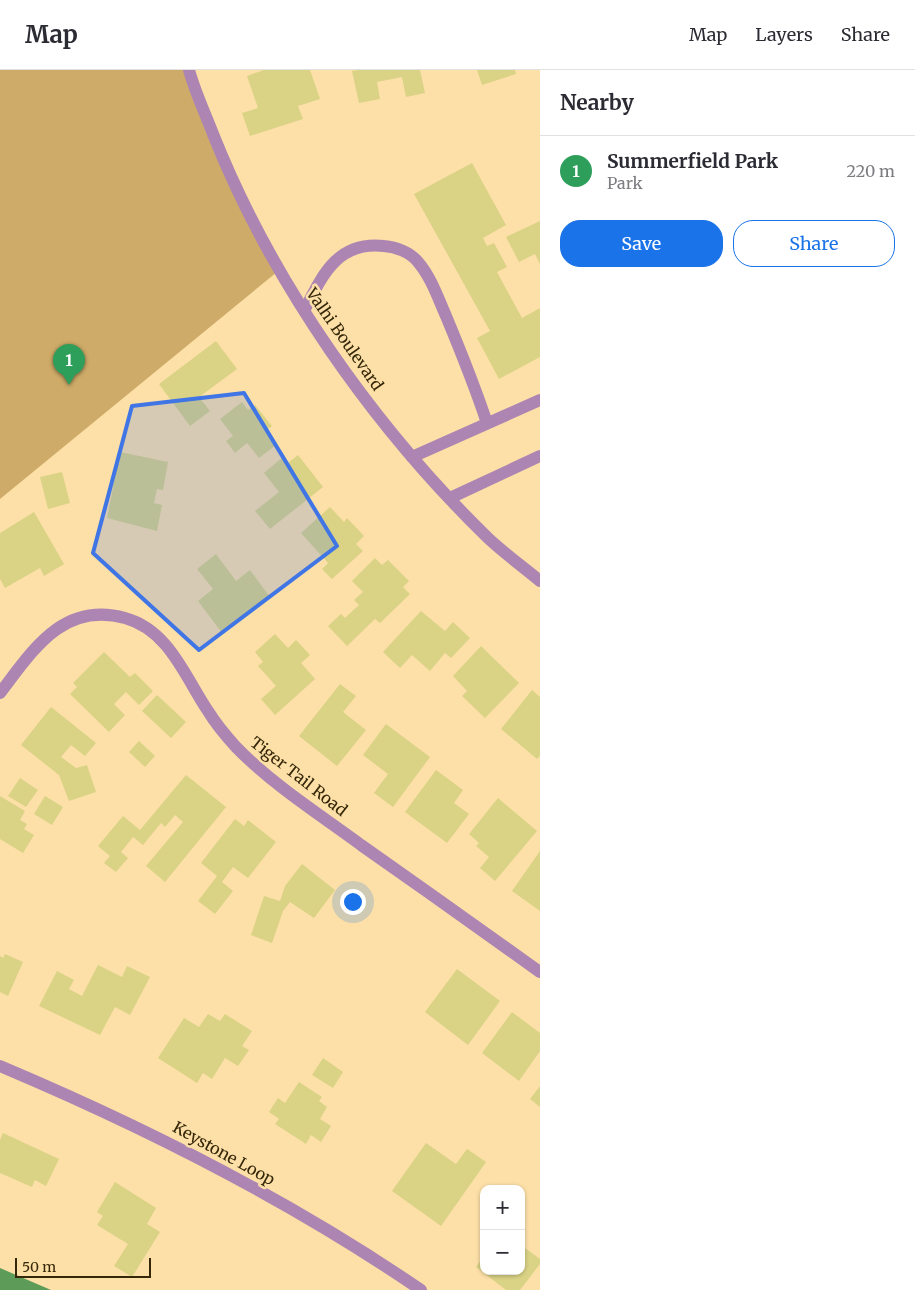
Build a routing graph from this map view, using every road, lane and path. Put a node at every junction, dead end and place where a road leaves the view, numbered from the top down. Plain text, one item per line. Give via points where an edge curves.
1 (189, 70) edge
2 (305, 309) junction
3 (540, 400) edge
4 (487, 423) junction
5 (540, 456) edge
6 (412, 457) junction
7 (450, 498) junction
8 (540, 581) edge
9 (0, 693) edge
10 (540, 972) edge
11 (0, 1066) edge
12 (421, 1290) edge

1 - 2 street, Valhi Boulevard via 231,180 280,271
2 - 4 street via 324,273 335,260 352,249 374,245 396,247 417,260 457,342
2 - 6 street, Valhi Boulevard via 348,375
3 - 4 street
4 - 6 street
5 - 7 street
6 - 7 street, Valhi Boulevard
7 - 8 street, Valhi Boulevard via 489,538
9 - 10 street, Tiger Tail Road via 40,641 71,619 106,614 139,622 162,640 209,712 249,760 298,799
11 - 12 street, Keystone Loop via 163,1139 296,1211

